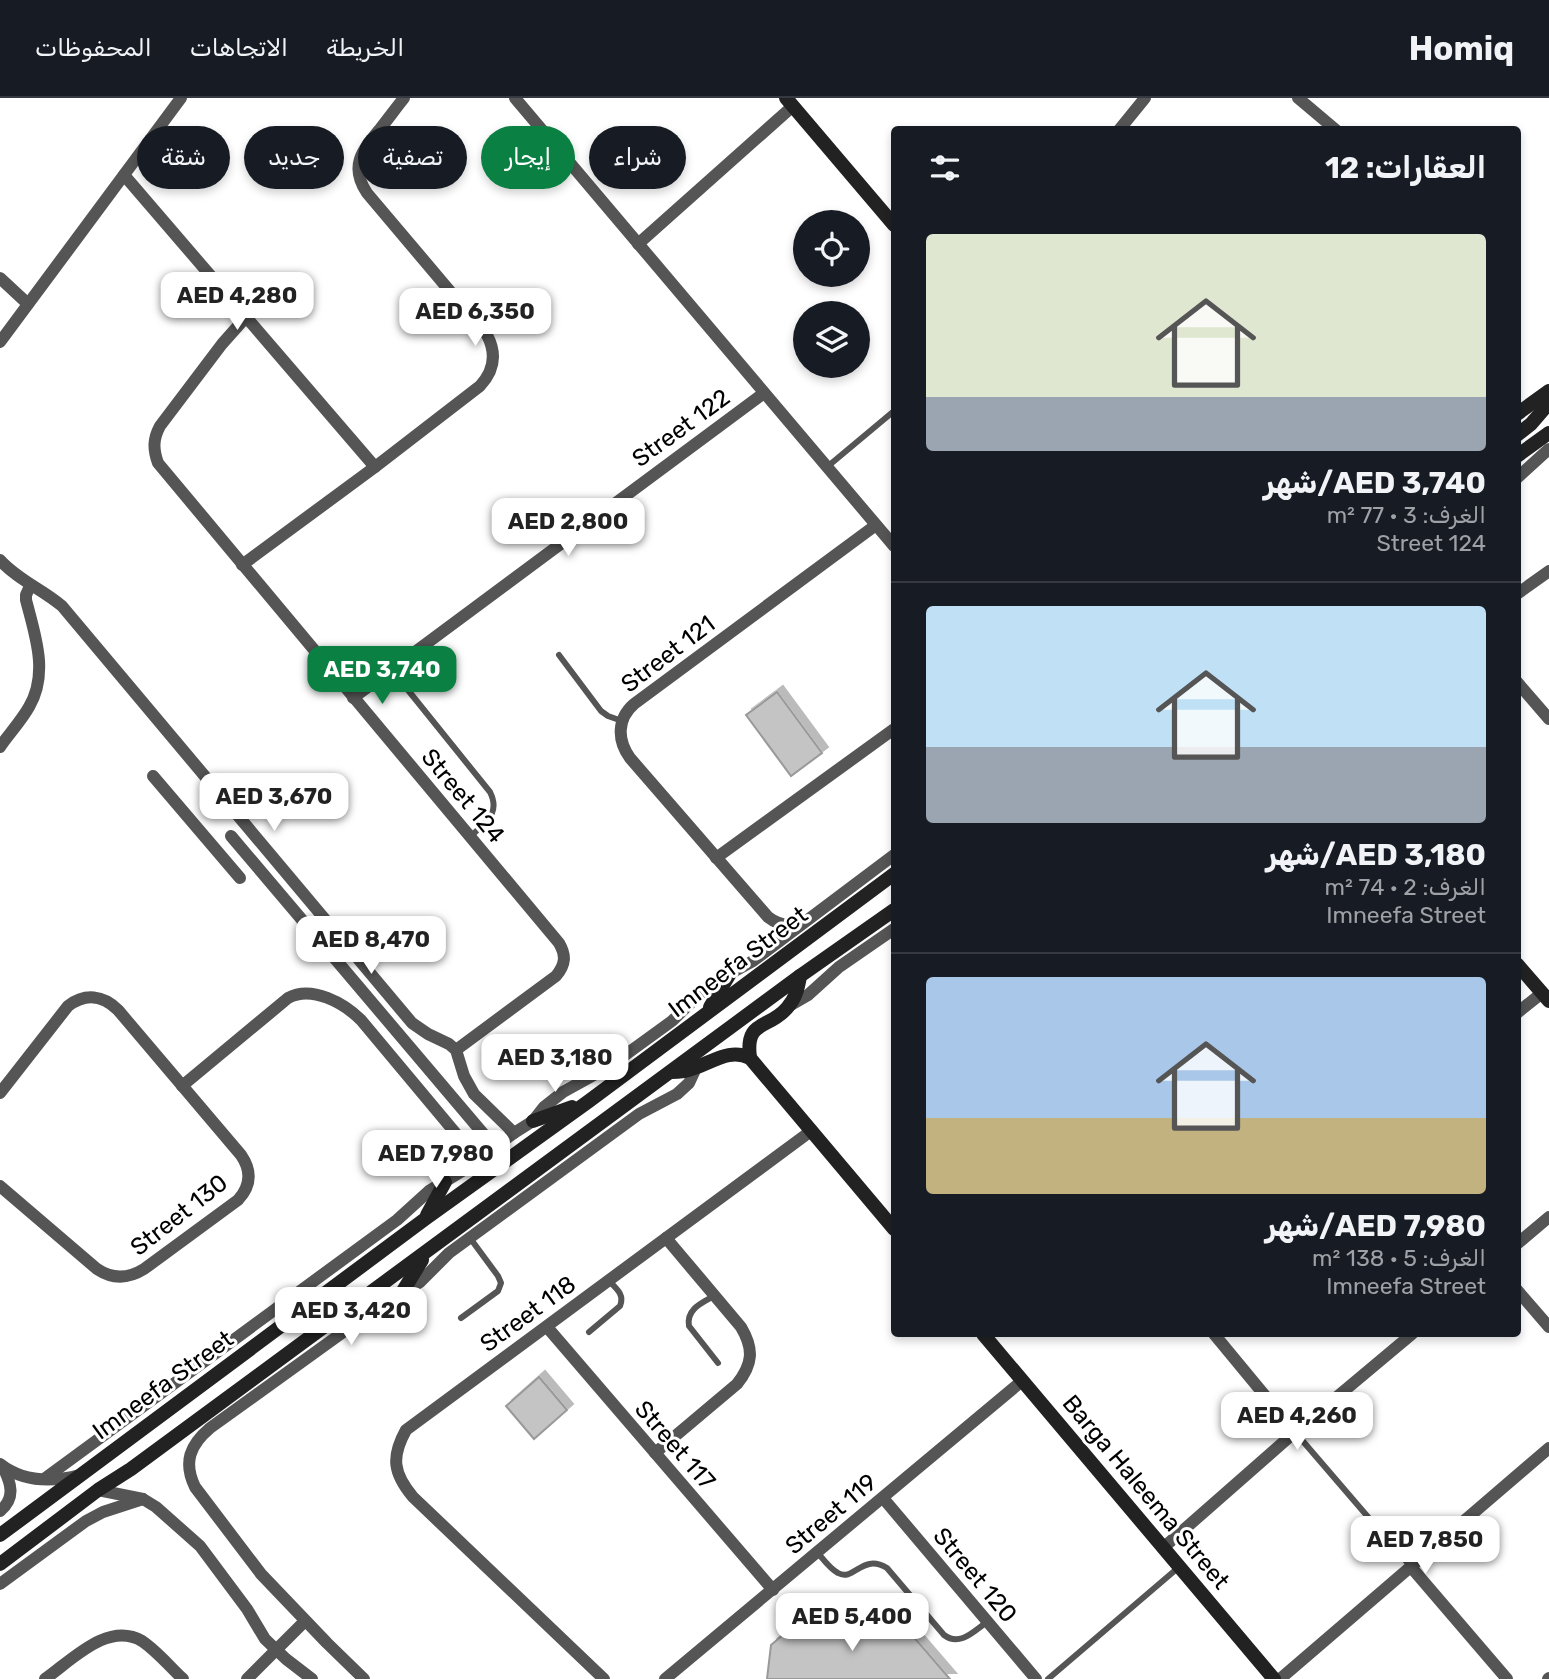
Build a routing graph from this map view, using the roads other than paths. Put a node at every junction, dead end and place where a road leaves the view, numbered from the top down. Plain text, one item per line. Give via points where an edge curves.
1 (181, 98) edge
2 (404, 98) edge
3 (515, 98) edge
4 (1145, 98) edge
5 (1298, 98) edge
6 (790, 102) edge
7 (1122, 126) edge
8 (1331, 126) edge
9 (124, 175) junction
10 (891, 221) edge
11 (638, 244) junction
12 (0, 278) edge
13 (28, 304) junction
14 (246, 317) junction
15 (0, 342) edge
16 (1549, 391) edge
17 (764, 393) junction
18 (1549, 403) edge
19 (1521, 411) edge
20 (891, 414) edge
21 (1521, 432) edge
22 (1549, 433) edge
23 (1544, 445) edge
24 (1521, 454) edge
25 (375, 467) junction
26 (827, 467) junction
27 (1521, 473) edge
28 (876, 524) junction
29 (891, 542) edge
30 (0, 560) edge
31 (242, 565) junction
32 (1549, 571) edge
33 (30, 586) junction
34 (1521, 591) edge
35 (559, 655) dead end
36 (391, 669) junction
37 (1521, 687) edge
38 (353, 698) junction
39 (1549, 719) edge
40 (622, 721) junction
41 (891, 731) edge
42 (0, 747) edge
43 (153, 776) dead end
44 (242, 820) junction
45 (232, 836) junction
46 (470, 837) junction
47 (217, 850) junction
48 (716, 858) junction
49 (891, 858) edge
50 (891, 876) edge
51 (240, 878) dead end
52 (891, 912) edge
53 (768, 917) junction
54 (820, 919) junction
55 (801, 924) junction
56 (891, 931) edge
57 (764, 952) junction
58 (1521, 969) edge
59 (731, 972) junction
60 (800, 976) junction
61 (1545, 997) edge
62 (789, 1006) junction
63 (1521, 1011) edge
64 (704, 1016) junction
65 (755, 1030) junction
66 (456, 1050) junction
67 (720, 1057) junction
68 (750, 1058) junction
69 (696, 1068) junction
70 (669, 1072) junction
71 (182, 1086) junction
72 (0, 1093) edge
73 (589, 1101) junction
74 (533, 1121) junction
75 (811, 1131) junction
76 (514, 1133) junction
77 (486, 1136) dead end
78 (478, 1160) junction
79 (444, 1182) junction
80 (0, 1186) edge
81 (1549, 1217) edge
82 (425, 1219) junction
83 (891, 1225) edge
84 (470, 1238) junction
85 (666, 1238) junction
86 (1521, 1241) edge
87 (427, 1252) junction
88 (609, 1281) junction
89 (403, 1291) junction
90 (1521, 1295) edge
91 (715, 1296) junction
92 (461, 1318) dead end
93 (547, 1327) junction
94 (1549, 1327) edge
95 (589, 1332) dead end
96 (985, 1337) edge
97 (1216, 1337) edge
98 (1408, 1337) edge
99 (718, 1363) dead end
100 (1022, 1381) junction
101 (1295, 1432) junction
102 (1549, 1448) edge
103 (655, 1453) junction
104 (2, 1466) edge
105 (80, 1475) junction
106 (44, 1479) junction
107 (98, 1490) junction
108 (883, 1498) junction
109 (143, 1499) junction
110 (0, 1511) edge
111 (0, 1535) edge
112 (1163, 1548) junction
113 (817, 1552) junction
114 (0, 1564) edge
115 (1179, 1567) junction
116 (1411, 1567) junction
117 (0, 1584) edge
118 (773, 1590) junction
119 (305, 1621) junction
120 (987, 1622) junction
121 (276, 1651) junction
122 (45, 1679) edge
123 (183, 1679) edge
124 (247, 1679) edge
125 (312, 1679) edge
126 (365, 1679) edge
127 (604, 1679) edge
128 (665, 1679) edge
129 (1036, 1679) edge
130 (1048, 1679) edge
131 (1274, 1679) edge
132 (1280, 1679) edge
133 (1507, 1679) edge

1 - 9 street
2 - 25 street via 364,148 360,179 487,334 494,358 490,374 480,386
3 - 11 street
4 - 7 street
5 - 8 street
6 - 10 street
6 - 11 street
9 - 13 street
9 - 14 street
11 - 17 street
12 - 13 street
13 - 15 street
14 - 25 street
14 - 31 street, Street 124 via 160,426 154,443 165,473
16 - 19 street
17 - 26 street
17 - 36 street, Street 122
18 - 21 street
20 - 26 lane
22 - 23 street
23 - 24 street
23 - 27 street
25 - 31 street
26 - 28 street
28 - 29 street
28 - 40 street, Street 121 via 634,704
30 - 33 street
31 - 38 street, Street 124
32 - 34 street
33 - 42 street via 26,600 38,648 38,677 29,706
33 - 44 street via 62,606
35 - 40 lane via 601,711
36 - 38 street, Street 122
36 - 46 lane via 493,797 494,813
37 - 39 street
38 - 46 street, Street 124
40 - 48 street, Street 121 via 620,737 625,752
41 - 48 street
43 - 47 street
44 - 45 street
44 - 66 street via 412,1023
45 - 47 street
45 - 77 street
46 - 66 street, Street 124 via 559,943 565,961 556,976
47 - 51 street
48 - 53 street, Street 121
49 - 54 street
50 - 54 street, Imneefa Street
52 - 60 street, Imneefa Street
53 - 55 street via 787,926
53 - 57 street
54 - 55 street
54 - 64 street, Imneefa Street
55 - 57 street
56 - 62 street
57 - 59 street
58 - 61 street
59 - 64 street
59 - 74 street via 610,1066 553,1100
60 - 62 street
60 - 70 street, Imneefa Street
61 - 63 street
62 - 65 street
64 - 73 street, Imneefa Street
65 - 67 street
65 - 68 street via 749,1040
66 - 76 street via 474,1094
67 - 68 street via 736,1054
67 - 69 street
68 - 75 street
69 - 70 street
69 - 84 street via 677,1094 639,1114
70 - 87 street, Imneefa Street
71 - 72 street, Street 130 via 112,1004 89,997 74,1001 62,1012
71 - 78 street via 288,998 305,994 325,997 360,1020
71 - 80 street, Street 130 via 241,1155 249,1182 238,1200 138,1273 117,1277 103,1273
73 - 74 street
73 - 82 street, Imneefa Street
74 - 76 street
75 - 83 street
75 - 85 street, Street 118
76 - 78 street
78 - 79 street
79 - 82 street
79 - 106 street
81 - 86 street
82 - 105 street, Imneefa Street
84 - 89 street
84 - 92 lane via 501,1283 498,1291
85 - 88 street, Street 118
85 - 91 street
87 - 89 street
87 - 107 street, Imneefa Street
88 - 93 street, Street 118
88 - 95 lane via 622,1302
89 - 119 street via 210,1428 190,1454 195,1487 261,1574
90 - 94 street
91 - 99 lane via 694,1309 688,1320
91 - 103 street via 748,1338 750,1363 737,1384
93 - 103 street, Street 117
93 - 127 street, Street 118 via 406,1430 398,1444 397,1471 413,1497
96 - 100 street, Barga Haleema Street
97 - 101 street
98 - 101 street
100 - 108 street, Street 119
100 - 112 street, Barga Haleema Street
101 - 112 street
101 - 116 lane
102 - 116 street
103 - 118 street, Street 117
104 - 106 street via 20,1476
104 - 110 street via 11,1490
105 - 106 street
105 - 111 street, Imneefa Street
107 - 109 street
107 - 114 street, Imneefa Street
108 - 113 street, Street 119
108 - 120 street, Street 120
109 - 117 street via 86,1521
109 - 121 street via 200,1546
112 - 115 street, Barga Haleema Street
113 - 118 street, Street 119
113 - 120 lane via 843,1575 872,1563 887,1568 951,1639 963,1638
115 - 130 lane
115 - 131 street, Barga Haleema Street
116 - 132 street
116 - 133 street
118 - 128 street, Street 119
119 - 121 street
119 - 126 street
120 - 129 street, Street 120
121 - 124 street
121 - 125 street
122 - 123 street via 97,1641 121,1635 144,1643

